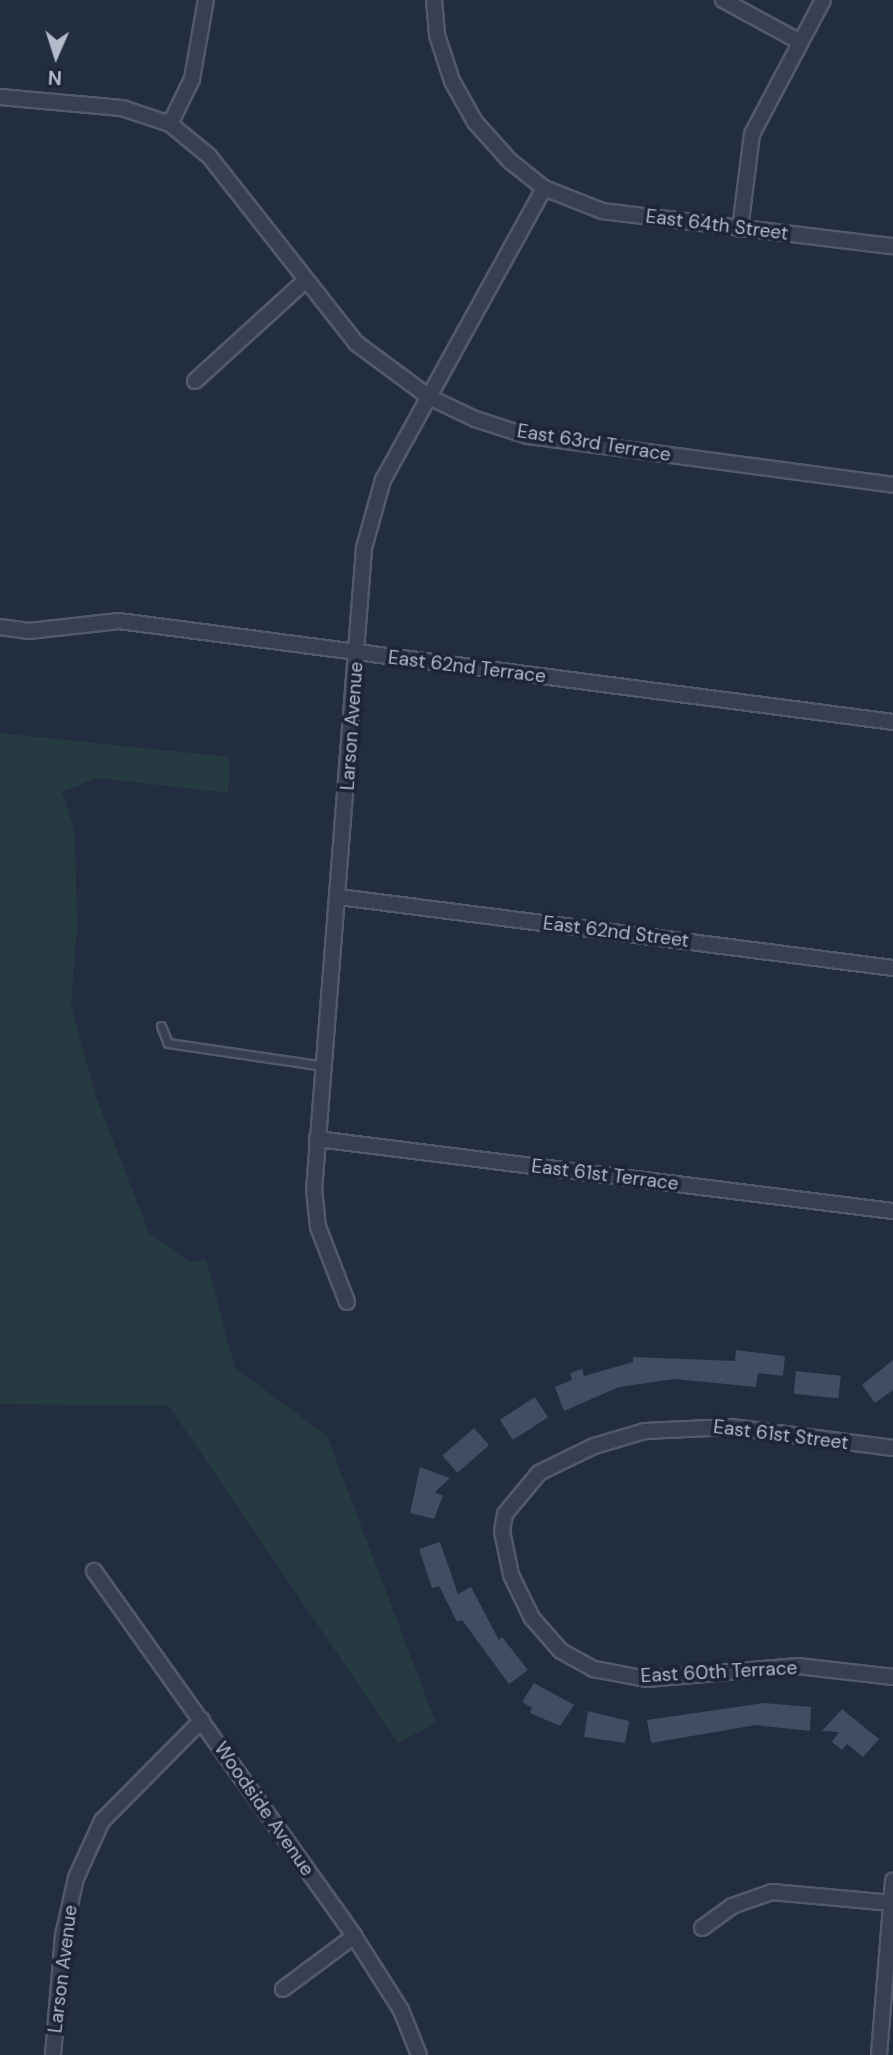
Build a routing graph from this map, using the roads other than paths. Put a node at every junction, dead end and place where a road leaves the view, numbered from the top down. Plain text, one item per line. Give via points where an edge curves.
1 (206, 0) edge
2 (433, 0) edge
3 (723, 0) edge
4 (823, 0) edge
5 (800, 42) junction
6 (0, 97) edge
7 (170, 124) junction
8 (544, 188) junction
9 (740, 229) junction
10 (893, 246) edge
11 (305, 281) junction
12 (195, 381) dead end
13 (429, 397) junction
14 (893, 485) edge
15 (0, 627) edge
16 (357, 653) junction
17 (893, 722) edge
18 (339, 897) junction
19 (893, 968) edge
20 (161, 1026) dead end
21 (324, 1066) junction
22 (317, 1139) junction
23 (893, 1212) edge
24 (347, 1303) dead end
25 (893, 1448) edge
26 (502, 1531) joint
27 (94, 1571) dead end
28 (893, 1677) edge
29 (202, 1720) junction
30 (893, 1881) edge
31 (892, 1903) edge
32 (702, 1928) dead end
33 (354, 1936) junction
34 (283, 1989) dead end
35 (53, 2055) edge
36 (419, 2055) edge
37 (879, 2055) edge

1 - 7 street via 192,79
2 - 8 street, East 64th Street via 437,36 452,81 475,122 509,161
3 - 5 street
4 - 5 street
5 - 9 street via 752,134
6 - 7 street, East 63rd Terrace via 122,108
7 - 11 street, East 63rd Terrace via 209,156
8 - 9 street, East 64th Street via 602,211
8 - 13 street, Larson Avenue
9 - 10 street, East 64th Street
11 - 12 street
11 - 13 street, East 63rd Terrace via 356,343
13 - 14 street, East 63rd Terrace via 528,436
13 - 16 street, Larson Avenue via 372,509
15 - 16 street, East 62nd Terrace via 29,631 119,621
16 - 17 street, East 62nd Terrace
16 - 18 street, Larson Avenue
18 - 19 street, East 62nd Street
18 - 21 street, Larson Avenue
20 - 21 lane via 168,1044
21 - 22 street, Larson Avenue
22 - 23 street, East 61st Terrace
22 - 24 street, Larson Avenue via 318,1227
25 - 26 street, East 61st Street via 731,1427 645,1432 594,1446 539,1473 505,1514
26 - 28 street, East 60th Terrace via 511,1575 532,1618 561,1651 594,1669 647,1679 798,1666
27 - 29 street, Woodside Avenue
29 - 33 street, Woodside Avenue
29 - 35 street, Larson Avenue via 102,1821 76,1878 63,1936
30 - 31 street
31 - 32 street via 772,1892 732,1906
31 - 37 street
33 - 34 street
33 - 36 street, Woodside Avenue via 401,2010

